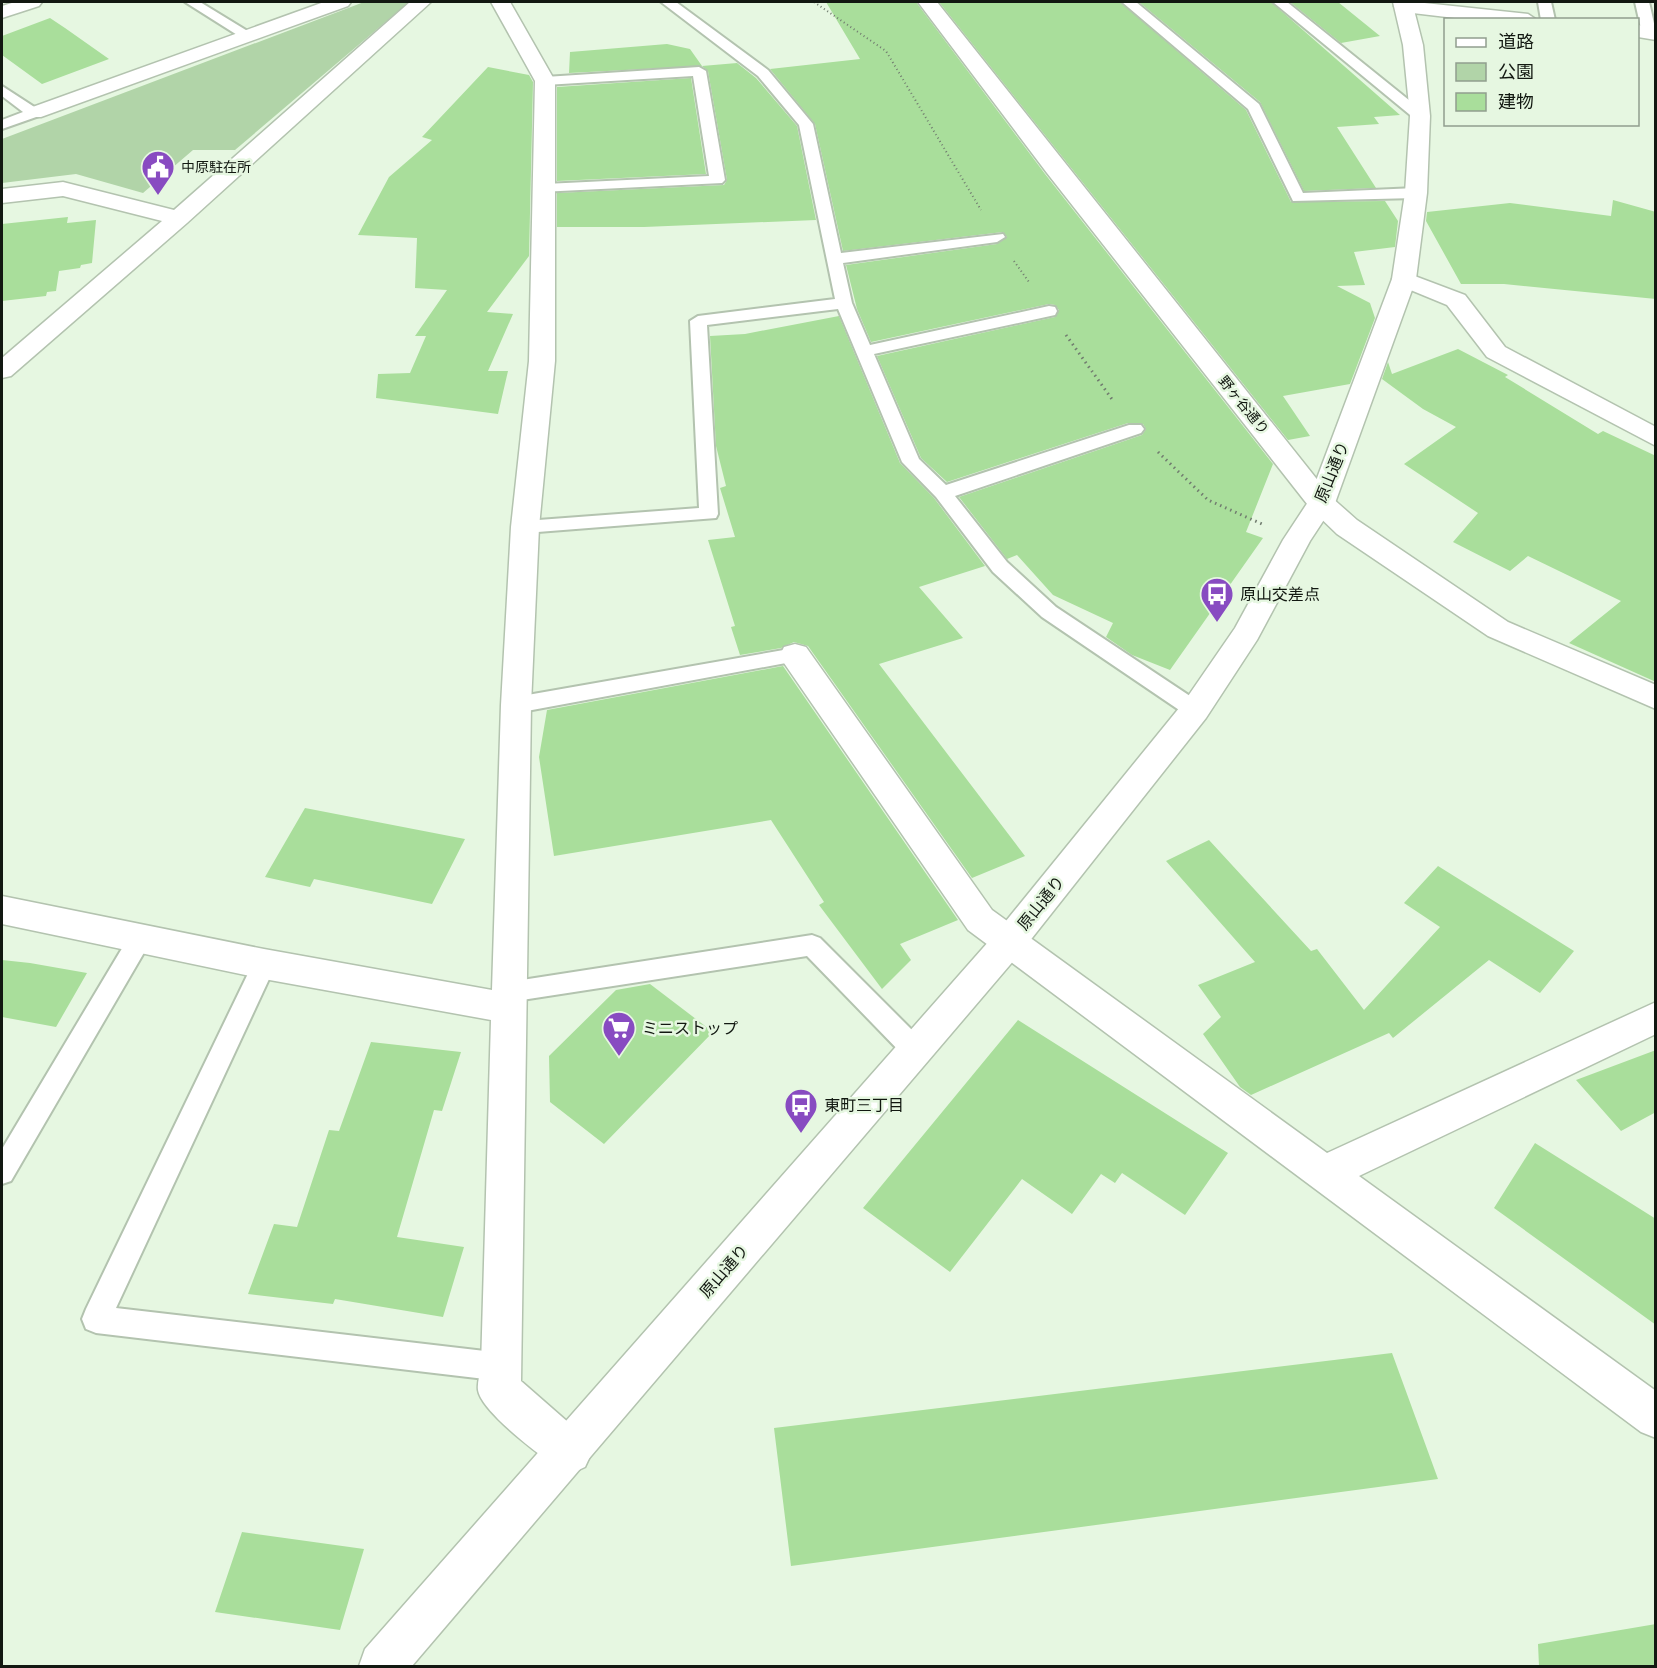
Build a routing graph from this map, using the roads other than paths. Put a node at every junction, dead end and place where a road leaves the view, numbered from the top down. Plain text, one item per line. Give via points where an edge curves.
1 (32, 2) edge
2 (192, 2) edge
3 (341, 2) edge
4 (421, 2) edge
5 (501, 2) edge
6 (668, 2) edge
7 (927, 2) edge
8 (1129, 2) edge
9 (1280, 2) edge
10 (1545, 2) edge
11 (1642, 2) edge
12 (1403, 4) edge
13 (2, 12) edge
14 (1512, 18) edge
15 (1548, 18) edge
16 (1647, 33) edge
17 (247, 35) junction
18 (546, 81) junction
19 (2, 90) edge
20 (34, 113) junction
21 (1420, 116) junction
22 (2, 125) edge
23 (545, 189) junction
24 (1416, 193) junction
25 (2, 196) edge
26 (179, 218) junction
27 (997, 237) dead end
28 (834, 259) junction
29 (1404, 279) junction
30 (844, 303) junction
31 (1049, 311) dead end
32 (864, 351) junction
33 (2, 371) edge
34 (1135, 429) dead end
35 (1656, 438) edge
36 (943, 493) junction
37 (1321, 503) junction
38 (525, 527) junction
39 (795, 654) joint
40 (1656, 698) edge
41 (516, 705) junction
42 (1195, 710) junction
43 (2, 910) edge
44 (141, 937) junction
45 (1009, 942) junction
46 (264, 964) junction
47 (509, 1000) junction
48 (1656, 1017) edge
49 (914, 1049) junction
50 (2, 1172) edge
51 (1325, 1173) junction
52 (502, 1367) junction
53 (1656, 1417) edge
54 (570, 1452) junction
55 (382, 1666) edge

1 - 13 street
2 - 17 lane
3 - 17 street
4 - 26 street
5 - 18 street
6 - 28 lane via 763,73 806,124
7 - 37 street, 野ヶ谷通り
8 - 24 lane via 1254,107 1298,198
9 - 21 lane
10 - 15 lane
11 - 16 lane
12 - 14 street
12 - 21 street, 原山通り via 1413,45
17 - 20 street
18 - 23 street
18 - 23 lane via 699,71 717,180
19 - 20 lane
20 - 22 lane
21 - 24 street, 原山通り
23 - 38 street via 542,361
24 - 29 street, 原山通り
25 - 26 street via 63,189
26 - 33 street
27 - 28 lane
28 - 30 lane
29 - 35 street via 1456,300 1496,352
29 - 37 street, 原山通り
30 - 32 lane
30 - 38 lane via 698,321 709,514
31 - 32 lane
32 - 36 lane via 911,462
34 - 36 lane
36 - 42 lane via 1000,567 1049,612
37 - 40 street, 野ヶ谷通り via 1347,527 1497,629
37 - 42 street, 原山通り via 1247,633
38 - 41 street
39 - 41 lane
39 - 45 street via 980,920
41 - 47 street
42 - 45 street, 原山通り
43 - 44 street
44 - 46 street
44 - 50 lane
45 - 49 street, 原山通り
45 - 51 street
46 - 47 street
46 - 52 lane via 96,1319
47 - 49 lane via 812,945
47 - 52 street
48 - 51 street
49 - 54 street, 原山通り
51 - 53 street
52 - 54 street via 499,1390
54 - 55 street, 原山通り

